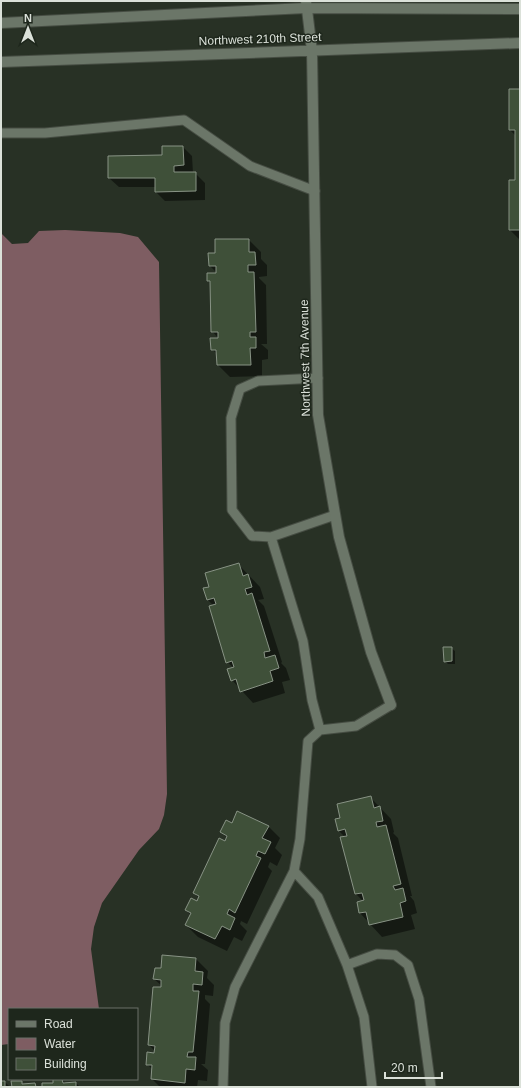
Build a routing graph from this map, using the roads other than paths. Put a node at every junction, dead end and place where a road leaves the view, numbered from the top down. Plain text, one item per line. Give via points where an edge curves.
1 (306, 5) edge
2 (520, 9) edge
3 (1, 23) edge
4 (520, 43) edge
5 (312, 50) junction
6 (1, 62) edge
7 (1, 133) edge
8 (315, 191) junction
9 (318, 378) junction
10 (335, 515) junction
11 (271, 538) junction
12 (391, 705) joint
13 (320, 730) junction
14 (294, 871) junction
15 (346, 965) junction
16 (223, 1087) edge
17 (372, 1087) edge
18 (431, 1087) edge

1 - 2 street
1 - 3 street
1 - 5 street, Northwest 7th Avenue
4 - 5 street, Northwest 210th Street
5 - 6 street, Northwest 210th Street
5 - 8 street, Northwest 7th Avenue
7 - 8 lane via 45,133 184,120 250,166
8 - 9 street, Northwest 7th Avenue
9 - 10 street, Northwest 7th Avenue via 318,416
9 - 11 lane via 258,381 240,389 231,418 232,510 252,536
10 - 11 lane
10 - 12 street, Northwest 7th Avenue via 371,652
11 - 13 lane via 303,641 312,700
12 - 13 lane via 356,726
13 - 14 lane via 308,741 300,839
14 - 15 lane via 318,897
14 - 16 lane via 235,987 225,1023
15 - 17 lane via 364,1017
15 - 18 lane via 377,954 396,955 408,965 419,999

